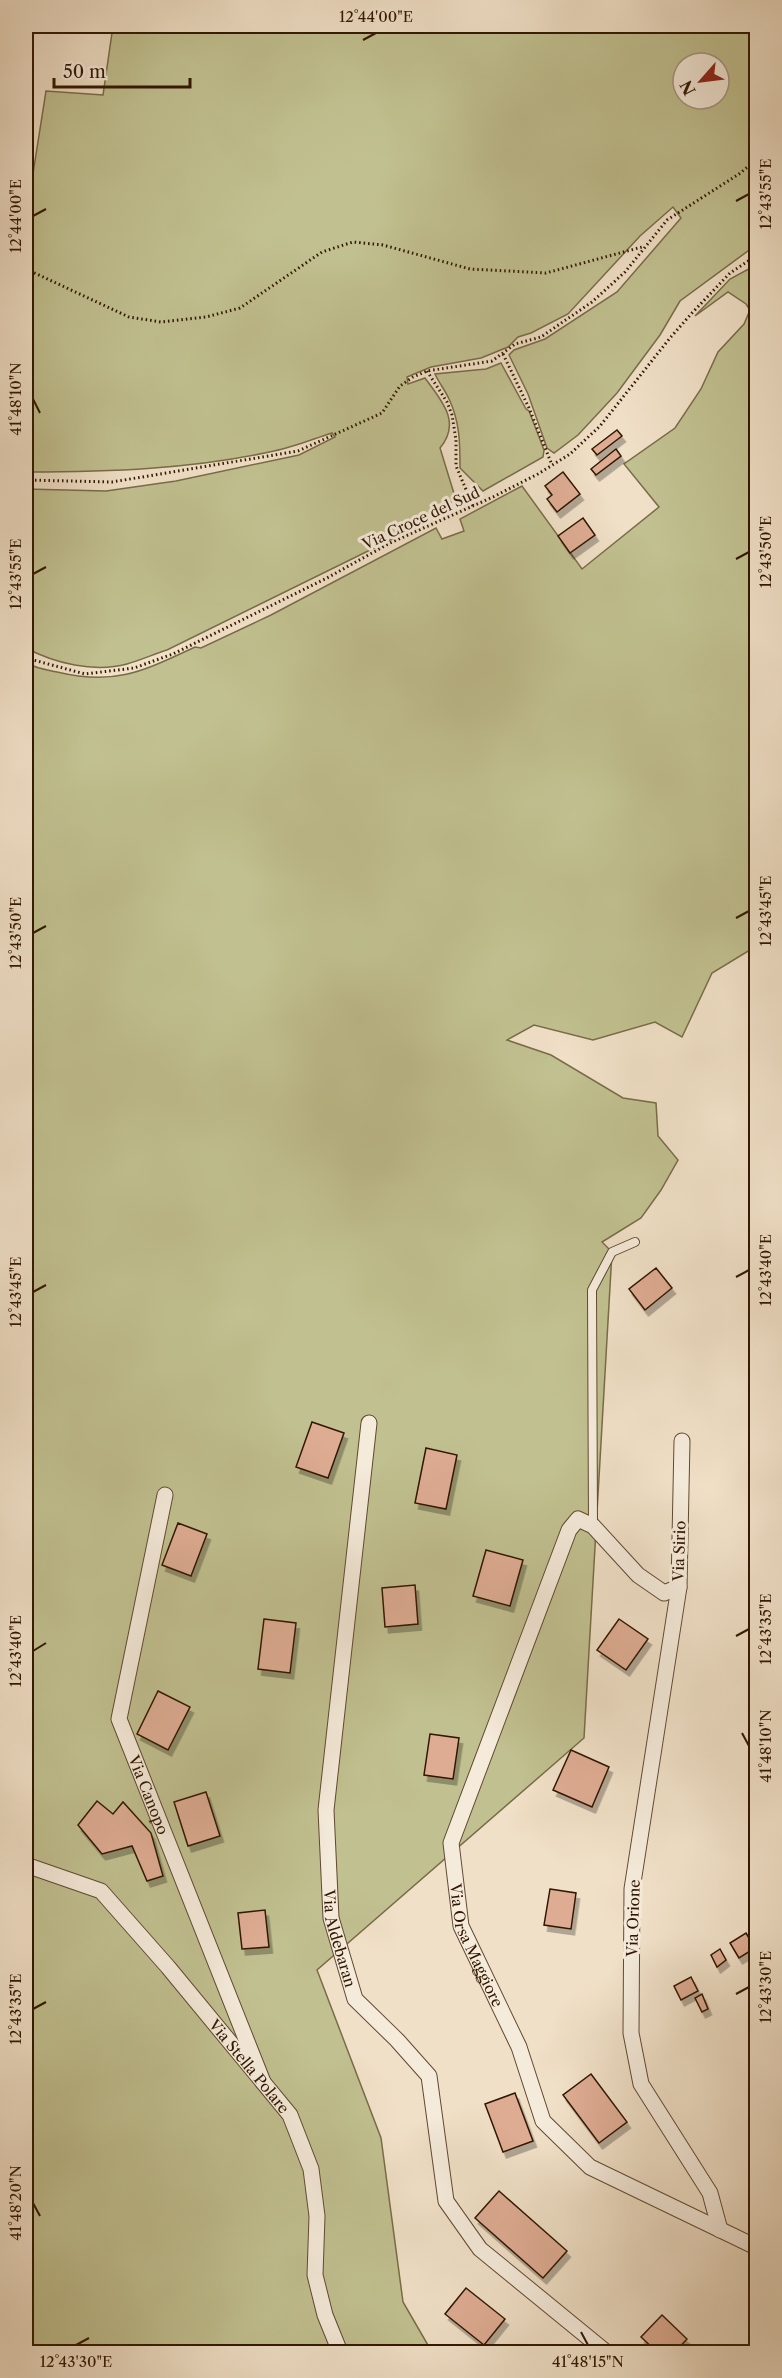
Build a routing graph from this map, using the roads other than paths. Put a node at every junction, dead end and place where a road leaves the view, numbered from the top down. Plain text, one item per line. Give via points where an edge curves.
1 (635, 1242) dead end
2 (369, 1423) dead end
3 (682, 1441) dead end
4 (165, 1495) dead end
5 (593, 1526) junction
6 (679, 1587) junction
7 (26, 1865) edge
8 (263, 2082) junction
9 (720, 2230) junction
10 (756, 2247) edge
11 (340, 2352) edge
12 (606, 2352) edge

1 - 5 lane via 612,1252 592,1290
2 - 12 street, Via Aldebaran via 326,1810 331,1918 354,2000 398,2040 429,2076 446,2201 480,2249
3 - 6 street, Via Sirio
4 - 8 street, Via Canopo via 119,1719
5 - 6 street, Via Sirio via 638,1575 664,1593
5 - 9 street, Via Orsa Maggiore via 578,1519 569,1530 451,1843 461,1926 519,2047 543,2121 590,2167
6 - 9 street, Via Orione via 632,1889 631,2033 641,2084 710,2193
7 - 8 street, Via Stella Polare via 101,1891
8 - 11 street, Via Stella Polare via 290,2115 311,2169 316,2216 315,2275
9 - 10 street, Via Orsa Maggiore

